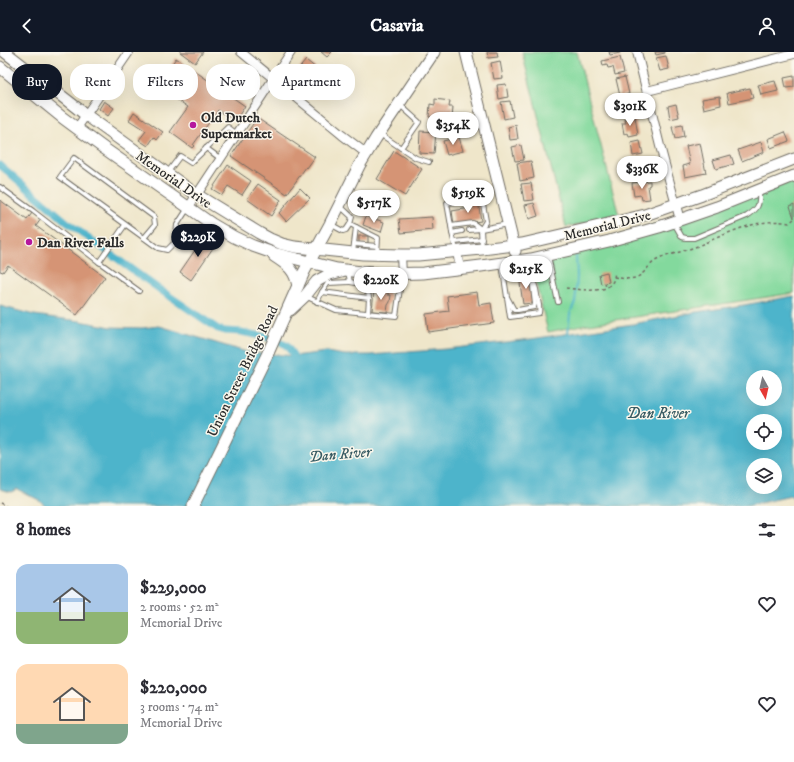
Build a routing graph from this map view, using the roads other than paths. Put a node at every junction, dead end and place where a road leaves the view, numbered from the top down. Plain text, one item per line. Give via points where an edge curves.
1 (5, 52) edge
2 (129, 52) edge
3 (241, 52) edge
4 (291, 52) edge
5 (434, 52) edge
6 (466, 52) edge
7 (637, 52) edge
8 (794, 54) edge
9 (283, 64) edge
10 (0, 67) edge
11 (268, 74) edge
12 (268, 86) edge
13 (647, 91) junction
14 (300, 100) edge
15 (399, 104) junction
16 (86, 116) junction
17 (77, 128) junction
18 (379, 133) junction
19 (237, 134) junction
20 (206, 148) junction
21 (402, 148) junction
22 (367, 154) junction
23 (220, 159) junction
24 (794, 159) edge
25 (429, 162) dead end
26 (167, 174) junction
27 (794, 176) edge
28 (0, 187) edge
29 (759, 190) junction
30 (197, 195) junction
31 (676, 205) junction
32 (340, 206) junction
33 (188, 208) junction
34 (677, 221) junction
35 (330, 224) junction
36 (350, 224) junction
37 (508, 224) junction
38 (125, 225) junction
39 (451, 226) junction
40 (356, 227) junction
41 (481, 228) junction
42 (469, 230) dead end
43 (462, 231) dead end
44 (452, 233) junction
45 (144, 238) junction
46 (482, 244) junction
47 (513, 245) junction
48 (456, 247) junction
49 (317, 249) junction
50 (353, 249) junction
51 (266, 250) junction
52 (377, 250) junction
53 (401, 255) junction
54 (548, 255) junction
55 (520, 260) junction
56 (99, 262) junction
57 (309, 263) junction
58 (502, 263) junction
59 (460, 269) junction
60 (348, 274) junction
61 (402, 274) junction
62 (532, 276) junction
63 (298, 286) junction
64 (139, 291) dead end
65 (322, 292) junction
66 (506, 295) junction
67 (305, 296) junction
68 (369, 298) junction
69 (317, 302) junction
70 (558, 302) dead end
71 (368, 313) junction
72 (286, 314) junction
73 (193, 506) edge

1 - 16 main road, Memorial Drive
2 - 16 street
3 - 11 street
4 - 9 street
5 - 15 main road, Union Street Bridge Road
6 - 37 main road
7 - 13 street
8 - 13 street
10 - 17 main road, Memorial Drive
12 - 19 street
13 - 31 street
14 - 22 street
15 - 18 main road, Union Street Bridge Road
15 - 21 lane via 419,122
16 - 17 street
16 - 26 main road, Memorial Drive
17 - 33 main road, Memorial Drive
18 - 21 lane
18 - 22 main road, Union Street Bridge Road
19 - 20 lane via 228,127
19 - 23 street
20 - 23 lane
20 - 26 lane via 191,163 180,156
21 - 25 lane via 416,158
22 - 32 main road, Union Street Bridge Road
23 - 30 street
24 - 31 main road, Memorial Drive
26 - 30 main road, Memorial Drive
27 - 29 main road, Memorial Drive
28 - 56 lane
29 - 34 main road, Memorial Drive
29 - 34 lane via 760,201 754,212 694,238 682,237
30 - 33 street
30 - 49 main road, Memorial Drive via 270,239 295,247
31 - 34 street
31 - 47 main road, Memorial Drive via 595,228
32 - 35 main road, Union Street Bridge Road
32 - 36 lane via 352,217
33 - 45 lane via 177,225 175,242 167,250 158,248
33 - 51 main road, Memorial Drive via 234,237
34 - 54 main road, Memorial Drive
35 - 36 lane via 343,231
35 - 49 main road, Union Street Bridge Road
36 - 40 lane
37 - 41 lane
37 - 47 main road
38 - 45 lane
38 - 45 lane via 60,177 74,158 154,217 155,225
38 - 56 lane
39 - 41 lane via 473,223
39 - 41 lane via 447,203 482,198 486,221
39 - 44 lane
40 - 50 lane
40 - 52 lane via 378,238
41 - 42 lane
41 - 46 lane
43 - 44 lane
44 - 48 lane
46 - 47 main road, Memorial Drive
46 - 48 main road, Memorial Drive
47 - 55 main road
48 - 53 main road, Memorial Drive via 418,255
48 - 59 street
49 - 50 main road, Memorial Drive
49 - 57 main road, Union Street Bridge Road
50 - 52 main road, Memorial Drive
51 - 57 main road, Memorial Drive
51 - 63 main road via 288,265
52 - 53 main road, Memorial Drive
53 - 61 street
54 - 55 main road, Memorial Drive
54 - 70 lane
55 - 58 main road, Memorial Drive
55 - 62 lane
56 - 64 lane
57 - 60 main road, Memorial Drive
57 - 63 main road, Union Street Bridge Road
58 - 59 main road, Memorial Drive
58 - 66 lane
59 - 61 main road, Memorial Drive
60 - 61 main road, Memorial Drive
60 - 65 lane via 328,283
60 - 67 main road via 323,276
60 - 68 lane via 367,285
61 - 71 lane via 396,316
62 - 66 lane via 536,304 534,307 514,310
62 - 66 lane via 537,289 539,313 510,317
63 - 72 main road, Union Street Bridge Road
65 - 68 lane
65 - 69 lane
67 - 69 lane
67 - 72 main road
68 - 71 lane
69 - 71 lane via 336,310
72 - 73 main road, Union Street Bridge Road

